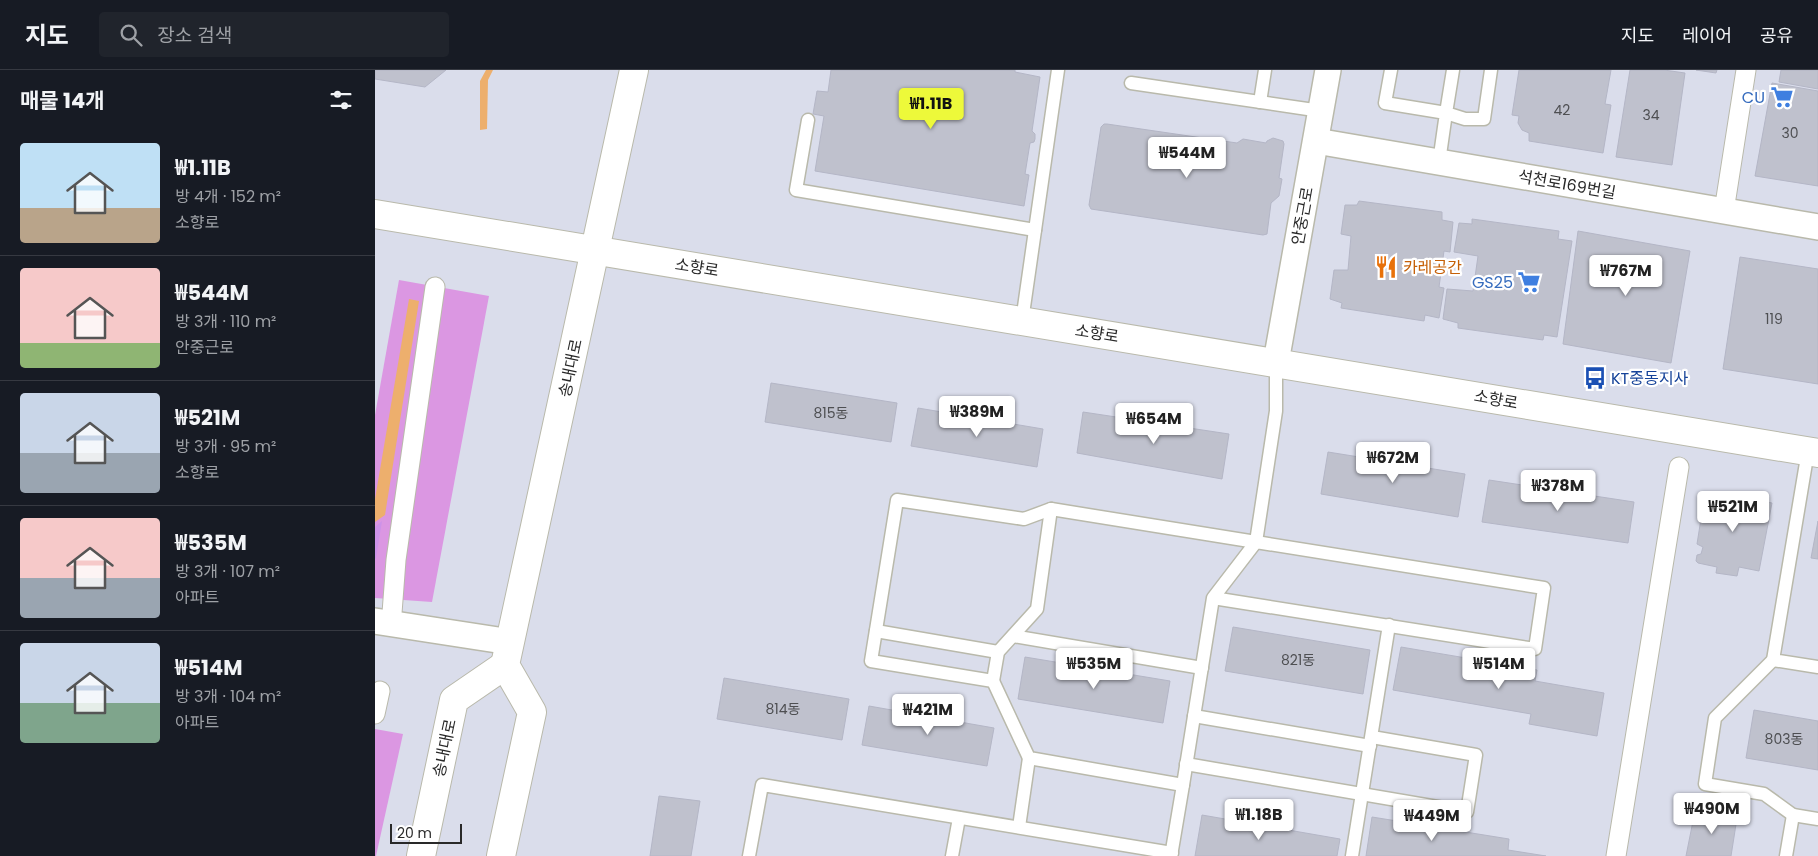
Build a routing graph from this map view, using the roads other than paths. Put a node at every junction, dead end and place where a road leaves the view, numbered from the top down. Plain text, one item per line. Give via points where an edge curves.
1 (634, 70) edge
2 (1058, 70) edge
3 (1265, 70) edge
4 (1328, 70) edge
5 (1391, 70) edge
6 (1453, 70) edge
7 (1491, 70) edge
8 (1746, 70) edge
9 (1131, 83) dead end
10 (1260, 102) junction
11 (1321, 111) junction
12 (1446, 113) junction
13 (808, 120) dead end
14 (1316, 141) junction
15 (1439, 162) junction
16 (1723, 211) junction
17 (375, 214) edge
18 (1818, 227) edge
19 (1035, 230) junction
20 (595, 250) junction
21 (435, 287) dead end
22 (1022, 320) junction
23 (1276, 362) junction
24 (1813, 452) edge
25 (1679, 467) dead end
26 (1051, 509) junction
27 (1256, 542) junction
28 (1213, 598) junction
29 (383, 617) edge
30 (1389, 625) junction
31 (875, 631) junction
32 (1013, 636) junction
33 (998, 652) junction
34 (508, 654) junction
35 (1773, 660) junction
36 (1818, 667) edge
37 (1202, 668) junction
38 (993, 681) junction
39 (380, 691) dead end
40 (375, 714) edge
41 (1194, 716) junction
42 (1371, 741) junction
43 (1029, 758) junction
44 (1186, 764) junction
45 (1183, 785) junction
46 (1361, 795) junction
47 (1793, 815) junction
48 (959, 818) junction
49 (1818, 819) edge
50 (1019, 827) junction
51 (1171, 855) edge
52 (421, 856) edge
53 (501, 856) edge
54 (749, 856) edge
55 (952, 856) edge
56 (1352, 856) edge
57 (1616, 856) edge
58 (1786, 856) edge

1 - 20 street, 송내대로
2 - 19 lane
3 - 10 lane
4 - 11 street, 안중근로
5 - 12 lane via 1385,104
6 - 12 lane
7 - 12 lane via 1484,119 1465,119
8 - 16 street
9 - 10 lane
10 - 11 lane
11 - 14 street, 안중근로
12 - 15 lane
13 - 19 lane via 796,190
14 - 15 street, 석천로169번길
14 - 23 street, 안중근로
15 - 16 street, 석천로169번길
16 - 18 street, 석천로169번길
17 - 20 street, 소향로
19 - 22 lane
20 - 22 street, 소향로
20 - 34 street, 송내대로
21 - 29 street via 396,560
22 - 23 street, 소향로
23 - 24 street, 소향로
23 - 27 lane via 1276,411
24 - 35 lane
25 - 57 street
26 - 27 lane
26 - 31 lane via 1024,520 897,500
26 - 32 lane via 1037,609
27 - 28 lane
27 - 30 lane via 1543,588 1535,649
28 - 30 lane
28 - 37 lane
29 - 34 street
30 - 42 lane
31 - 33 lane
31 - 38 lane via 871,661
32 - 33 lane
32 - 37 lane
33 - 38 lane
34 - 52 street, 송내대로 via 454,700
34 - 53 street via 533,712
35 - 36 lane
35 - 47 lane via 1715,718 1705,784 1764,794
37 - 41 lane
38 - 43 lane
39 - 40 street
41 - 42 lane
41 - 44 lane
42 - 46 lane
42 - 46 lane via 1476,755 1467,812
43 - 45 lane
43 - 50 lane
44 - 45 lane
44 - 46 lane
45 - 51 lane
46 - 56 lane
47 - 49 lane
47 - 58 lane
48 - 50 lane
48 - 54 lane via 762,784
48 - 55 lane
50 - 51 lane

